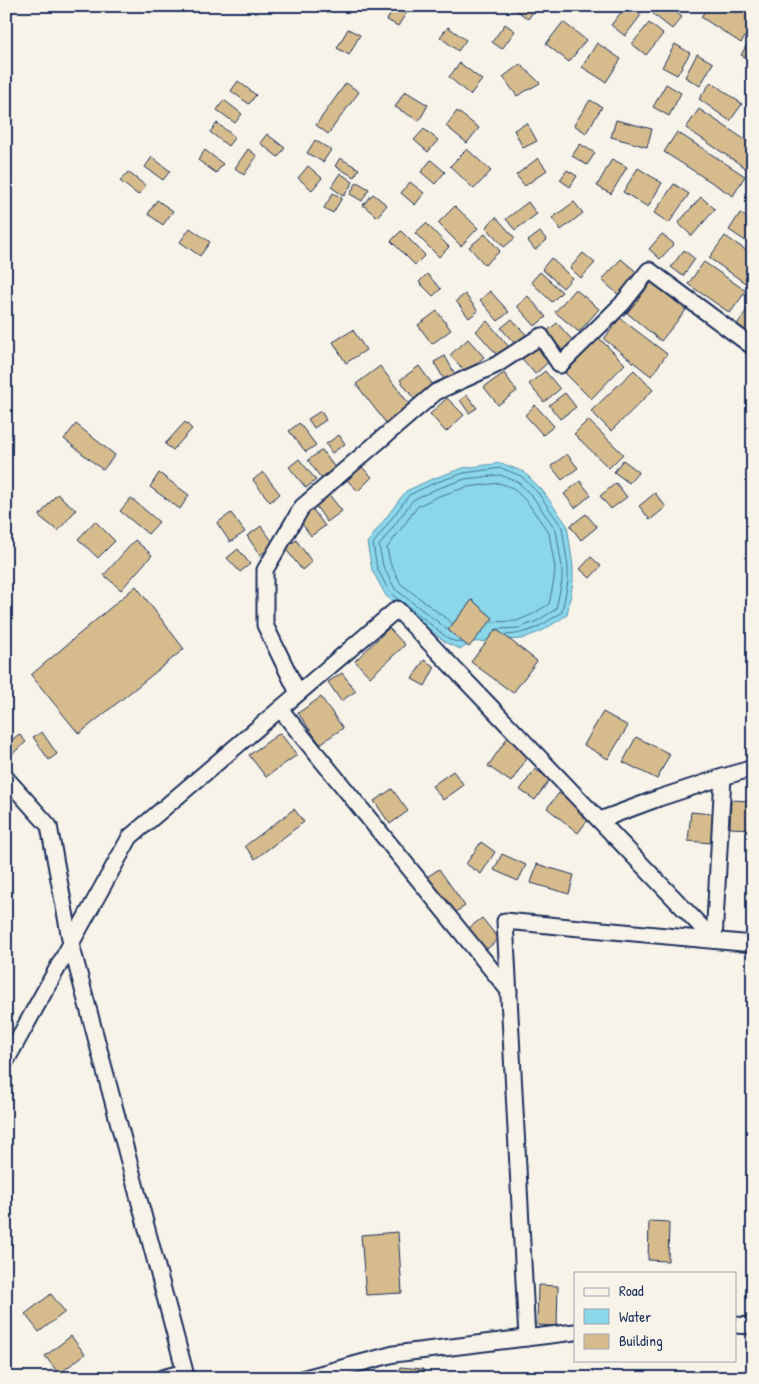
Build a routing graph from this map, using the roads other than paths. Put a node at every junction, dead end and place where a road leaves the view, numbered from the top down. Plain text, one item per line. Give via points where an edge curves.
1 (753, 346) edge
2 (298, 693) junction
3 (280, 708) junction
4 (753, 768) edge
5 (722, 777) junction
6 (6, 778) edge
7 (600, 820) junction
8 (714, 940) junction
9 (71, 944) junction
10 (753, 944) edge
11 (509, 991) junction
12 (6, 1061) edge
13 (736, 1325) edge
14 (753, 1326) edge
15 (574, 1332) edge
16 (527, 1338) junction
17 (162, 1378) edge
18 (306, 1378) edge

1 - 2 street via 649,270 622,304 560,365 541,336 496,365 436,392 302,507 265,570 264,625
2 - 3 street
2 - 7 street via 397,609
3 - 9 street via 130,837
3 - 11 street
4 - 5 street
5 - 7 street
5 - 8 street
6 - 9 street via 49,826
7 - 8 street
8 - 10 street
8 - 11 street via 505,920
9 - 12 street
9 - 17 street via 185,1372
11 - 16 street
13 - 14 street
15 - 16 street
16 - 18 street via 394,1354

